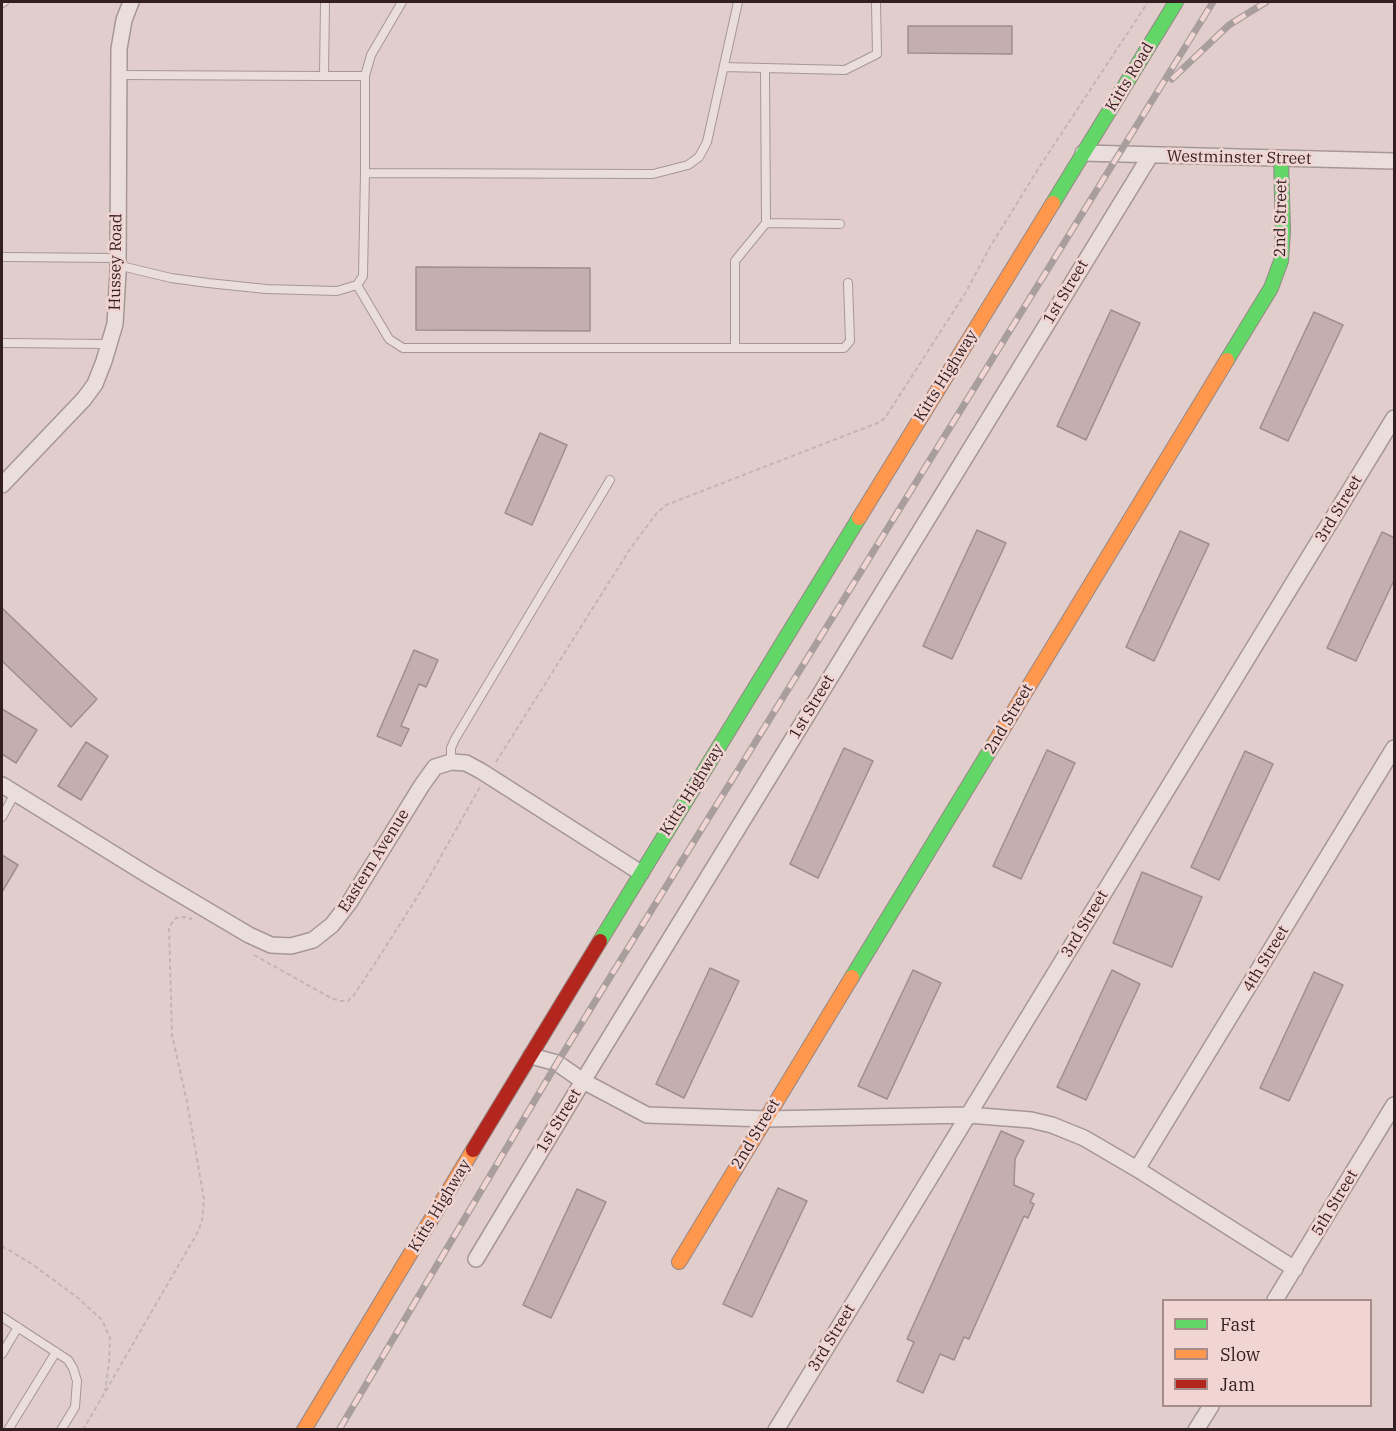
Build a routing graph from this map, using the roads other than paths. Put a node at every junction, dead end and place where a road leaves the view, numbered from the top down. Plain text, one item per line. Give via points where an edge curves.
1 (132, 2) edge
2 (326, 2) edge
3 (402, 2) edge
4 (738, 2) edge
5 (876, 2) edge
6 (1176, 2) edge
7 (724, 67) junction
8 (765, 68) junction
9 (118, 75) junction
10 (324, 76) junction
11 (365, 76) junction
12 (1083, 153) junction
13 (1150, 156) junction
14 (1281, 159) junction
15 (1395, 161) edge
16 (365, 173) junction
17 (766, 223) junction
18 (840, 224) dead end
19 (2, 257) edge
20 (117, 261) junction
21 (848, 283) dead end
22 (357, 285) junction
23 (2, 343) edge
24 (109, 344) junction
25 (735, 347) junction
26 (1395, 418) edge
27 (610, 480) dead end
28 (2, 485) edge
29 (1395, 748) edge
30 (452, 762) junction
31 (2, 785) edge
32 (15, 793) junction
33 (2, 817) edge
34 (641, 873) junction
35 (531, 1056) junction
36 (583, 1081) junction
37 (1395, 1105) edge
38 (968, 1115) junction
39 (766, 1119) junction
40 (1137, 1170) junction
41 (476, 1259) dead end
42 (679, 1262) dead end
43 (1294, 1269) junction
44 (1276, 1299) edge
45 (2, 1317) edge
46 (18, 1327) junction
47 (56, 1352) junction
48 (2, 1354) edge
49 (1210, 1407) edge
50 (8, 1430) edge
51 (61, 1430) edge
52 (304, 1430) edge
53 (776, 1430) edge
54 (1196, 1430) edge

1 - 9 street, Hussey Road via 118,49
2 - 10 lane
3 - 11 lane via 371,55
4 - 7 lane
5 - 8 lane via 877,54 845,70
6 - 12 street, Kitts Road
7 - 8 lane
7 - 16 lane via 707,142 699,157 671,171
8 - 17 lane
9 - 10 lane
9 - 20 street, Hussey Road
10 - 11 lane
11 - 16 lane
12 - 13 street, Westminster Street
12 - 34 street, Kitts Highway
13 - 14 street, Westminster Street
13 - 36 street, 1st Street
14 - 15 street, Westminster Street
14 - 39 street, 2nd Street via 1281,261 1271,288
16 - 22 lane via 364,266
17 - 18 lane
17 - 25 lane via 735,261
19 - 20 lane
20 - 22 lane via 171,278 266,289 337,291
20 - 24 street, Hussey Road via 115,324
21 - 25 lane via 850,341 844,348
22 - 25 lane via 389,339 403,348
23 - 24 lane
24 - 28 street, Hussey Road via 95,384 84,399
26 - 38 street, 3rd Street
27 - 30 lane via 455,739
29 - 40 street, 4th Street
30 - 32 street, Eastern Avenue via 435,767 332,925 313,940 291,946 271,945 249,935
30 - 34 street via 466,763 487,775
31 - 32 street, Eastern Avenue
32 - 33 lane
34 - 35 street, Kitts Highway
35 - 36 street via 557,1064
35 - 52 street, Kitts Highway
36 - 39 street via 647,1115
36 - 41 street, 1st Street
37 - 43 street, 5th Street
38 - 39 street
38 - 40 street via 1052,1125 1084,1138
38 - 53 street, 3rd Street
39 - 42 street, 2nd Street
40 - 43 street
43 - 44 street, 5th Street
45 - 46 lane
46 - 47 lane
46 - 48 lane
47 - 50 lane
47 - 51 lane via 69,1360 77,1382 75,1407
49 - 54 street

